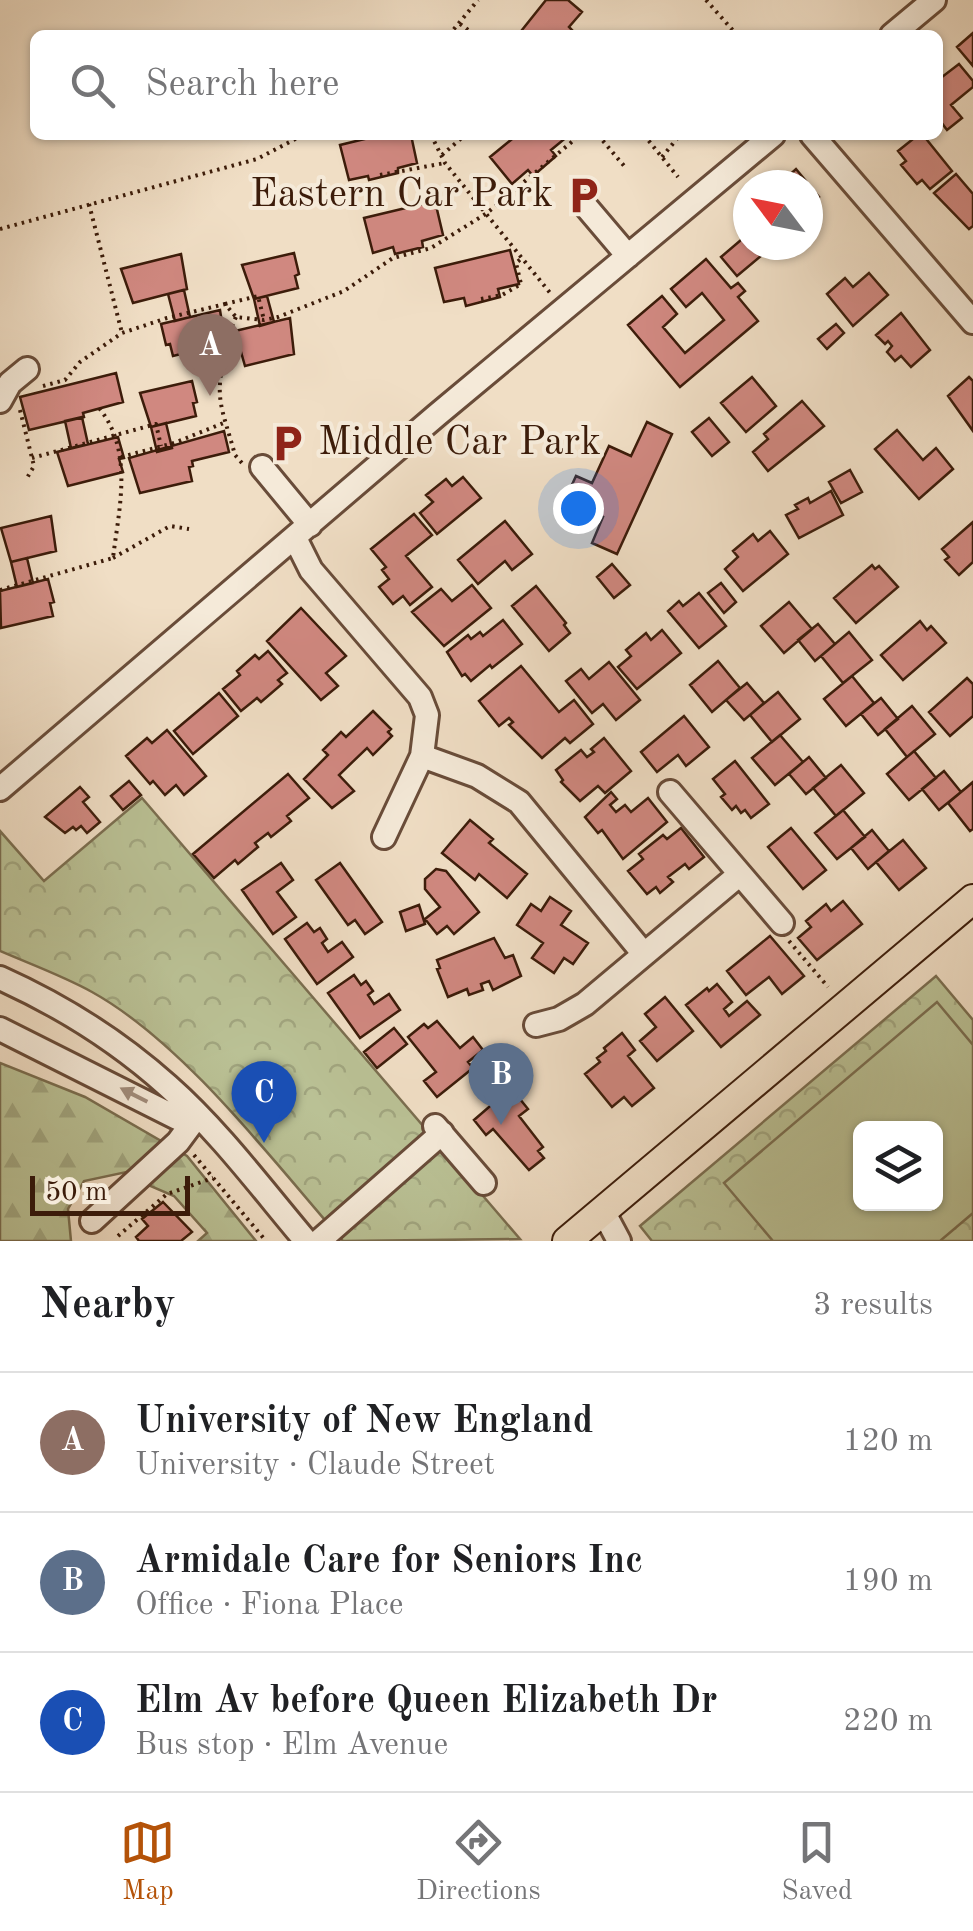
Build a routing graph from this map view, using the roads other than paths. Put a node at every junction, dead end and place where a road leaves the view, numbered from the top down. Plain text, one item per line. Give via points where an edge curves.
1 (934, 0) edge
2 (898, 30) edge
3 (767, 140) edge
4 (816, 140) edge
5 (582, 204) dead end
6 (628, 256) junction
7 (973, 322) edge
8 (30, 380) road end
9 (10, 406) edge
10 (252, 466) road end
11 (303, 532) junction
12 (422, 756) junction
13 (0, 789) edge
14 (670, 792) dead end
15 (384, 837) dead end
16 (740, 874) junction
17 (973, 899) edge
18 (782, 924) road end
19 (643, 953) junction
20 (0, 978) edge
21 (536, 1025) dead end
22 (0, 1029) edge
23 (198, 1115) junction
24 (484, 1182) dead end
25 (602, 1211) junction
26 (92, 1220) dead end
27 (306, 1241) edge
28 (318, 1241) edge
29 (567, 1241) edge
30 (619, 1241) edge

1 - 2 street
3 - 6 street
4 - 7 street
5 - 6 street
6 - 11 street
8 - 9 street via 10,383
10 - 11 street
11 - 12 street via 311,570 420,697 427,715
11 - 13 street
12 - 15 street
12 - 19 street via 478,776 519,802
14 - 16 street
16 - 18 street
16 - 19 street
17 - 25 main road
19 - 21 street via 585,1004
20 - 23 street via 100,1034
23 -> 22 street via 177,1118
23 - 26 street via 178,1142
23 - 27 street
24 - 28 street via 438,1130
25 - 29 main road
25 - 30 street

